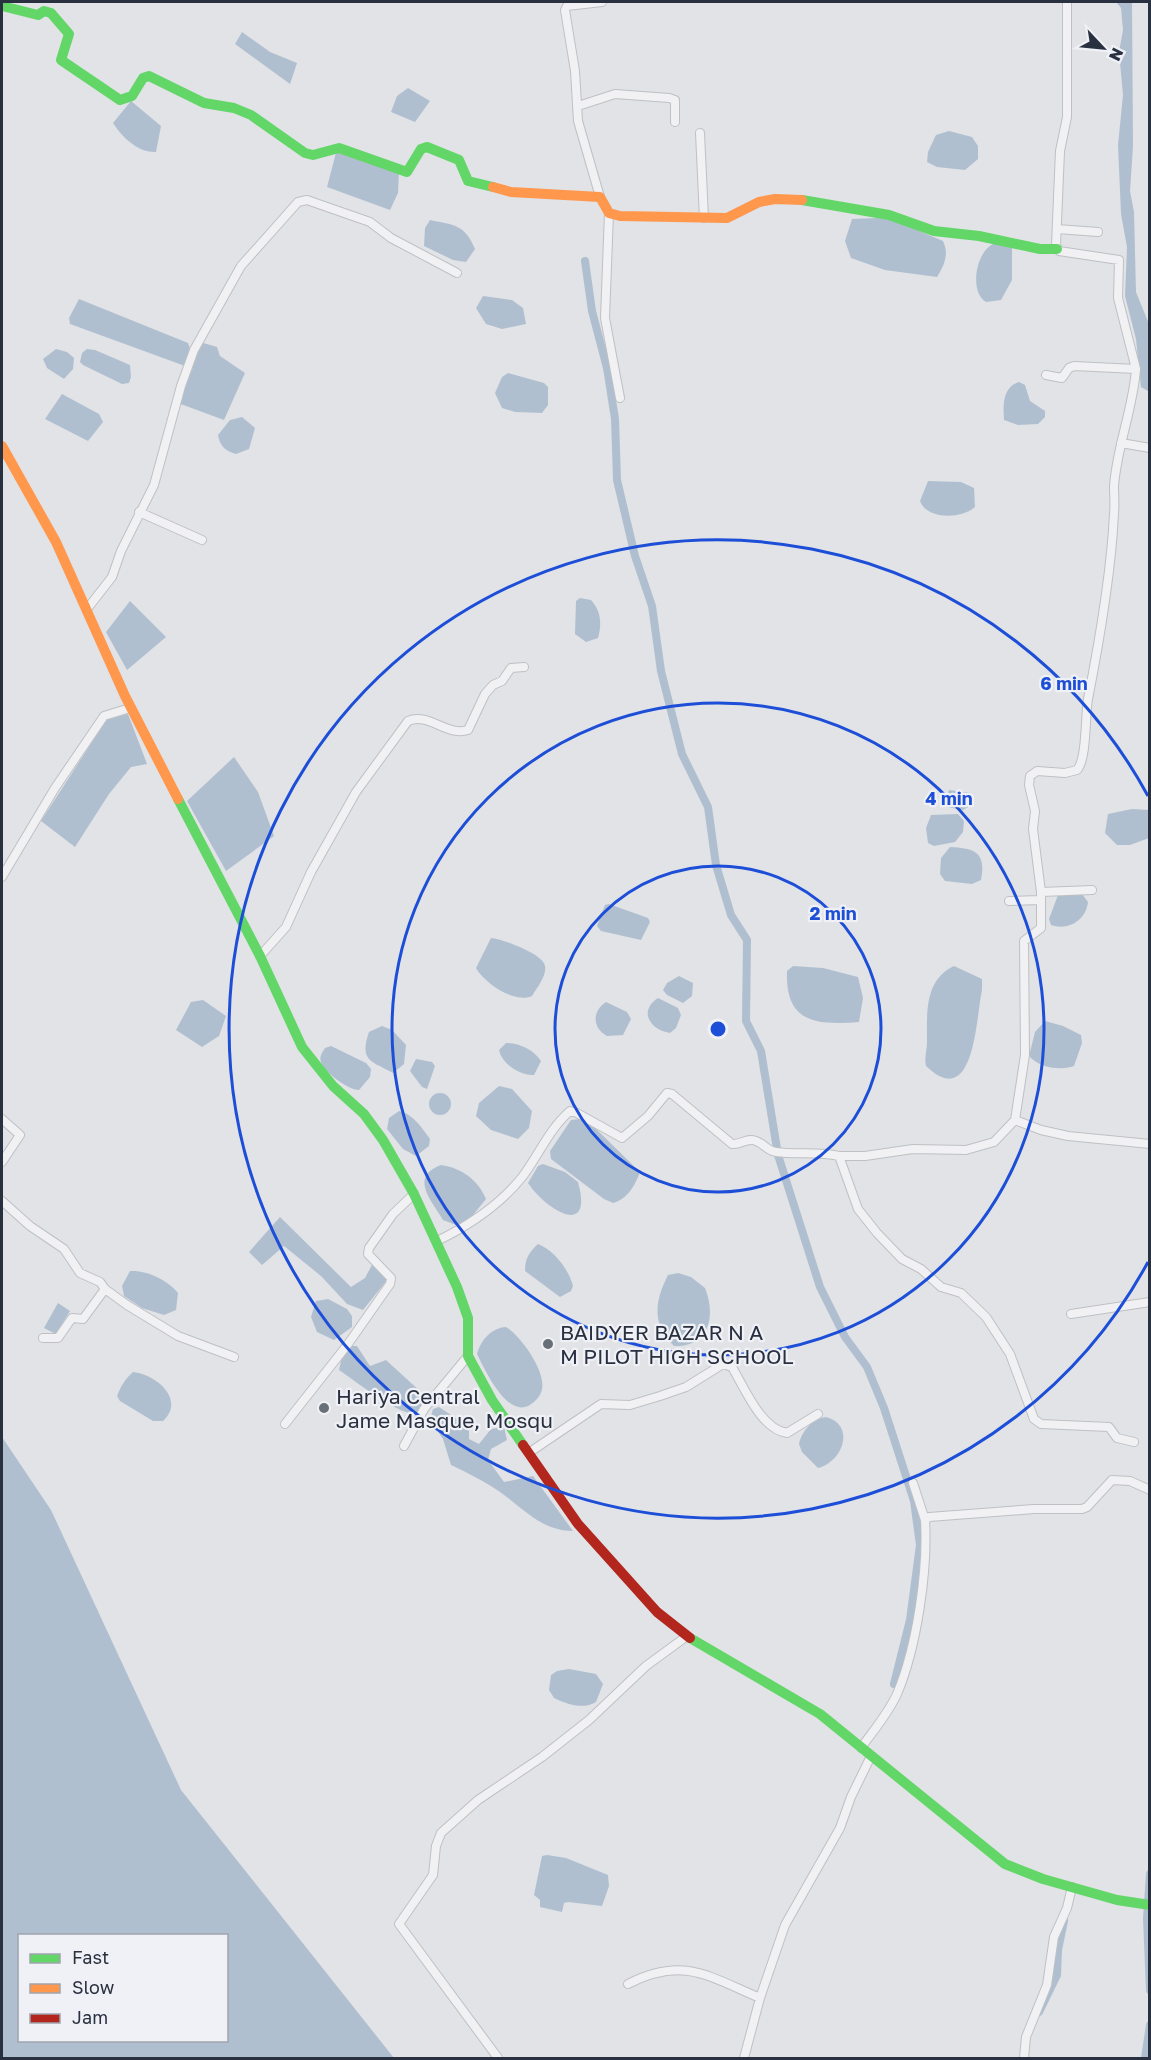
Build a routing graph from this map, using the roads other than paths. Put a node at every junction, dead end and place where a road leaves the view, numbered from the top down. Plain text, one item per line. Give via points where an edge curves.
1 (602, 2) edge
2 (1067, 2) edge
3 (2, 6) edge
4 (578, 106) junction
5 (675, 122) dead end
6 (700, 133) dead end
7 (600, 197) junction
8 (609, 213) junction
9 (704, 218) junction
10 (1057, 229) junction
11 (1098, 232) dead end
12 (1057, 249) junction
13 (457, 273) dead end
14 (1136, 369) junction
15 (1046, 375) dead end
16 (620, 398) dead end
17 (1121, 443) junction
18 (2, 446) edge
19 (1149, 448) edge
20 (139, 512) junction
21 (202, 540) dead end
22 (87, 609) junction
23 (524, 667) dead end
24 (130, 708) junction
25 (2, 877) edge
26 (1092, 890) dead end
27 (1041, 896) junction
28 (1009, 901) dead end
29 (260, 956) junction
30 (2, 1119) edge
31 (1015, 1120) junction
32 (1149, 1144) edge
33 (839, 1156) junction
34 (2, 1162) edge
35 (414, 1194) junction
36 (2, 1201) edge
37 (437, 1241) junction
38 (105, 1288) junction
39 (1149, 1302) edge
40 (1071, 1314) dead end
41 (43, 1338) dead end
42 (468, 1356) junction
43 (234, 1357) dead end
44 (818, 1414) dead end
45 (285, 1424) dead end
46 (1134, 1442) dead end
47 (404, 1446) dead end
48 (530, 1452) junction
49 (913, 1483) dead end
50 (1149, 1490) edge
51 (925, 1520) junction
52 (687, 1636) junction
53 (861, 1748) junction
54 (871, 1756) junction
55 (1072, 1887) junction
56 (1149, 1905) edge
57 (628, 1984) dead end
58 (760, 1998) junction
59 (498, 2058) edge
60 (744, 2058) edge
61 (1024, 2058) edge

1 - 4 street via 567,6 565,10
2 - 10 street via 1067,107 1060,151
3 - 7 main road via 38,15 44,11 51,13 69,34 61,60 120,100 132,96 143,78 149,76 204,103 251,115 305,153 339,148 407,172 421,149 427,147 459,160 468,181 511,192
4 - 5 street via 615,94 669,98 677,104
4 - 7 street via 582,143
6 - 9 street
7 - 8 main road
8 - 9 main road via 645,218
8 - 16 street via 605,318
9 - 12 main road via 727,218 759,202 775,199 816,201 889,215 934,231
10 - 11 street
10 - 12 street
12 - 14 street via 1119,260 1118,298
13 - 20 street via 391,238 370,222 307,200 298,202 241,266 194,350 154,485
14 - 15 street via 1074,366 1062,378
14 - 17 street
17 - 19 street
17 - 27 street via 1106,594 1087,705 1082,762 1077,770 1037,771 1030,776
18 - 22 main road via 56,542
20 - 21 street
20 - 22 street via 112,577
22 - 24 main road
23 - 29 street via 511,668 502,681 493,685 468,730 459,731 420,717 408,721 356,792 311,872 286,927
24 - 25 street via 104,716
24 - 29 main road
26 - 27 street
27 - 28 street
27 - 31 street via 1041,928 1024,941 1025,1055
29 - 35 main road via 302,1047 333,1086 364,1114
30 - 34 street via 20,1135
31 - 32 street via 1068,1136
31 - 33 street via 993,1142 966,1150 913,1149
33 - 37 street via 773,1152 760,1141 732,1143 668,1093 622,1138 570,1112 521,1178 493,1207 466,1227
33 - 46 street via 858,1209 877,1233 902,1259 941,1287 961,1293 986,1317 1010,1354 1034,1419 1041,1424 1109,1427 1117,1438
35 - 37 main road
35 - 45 street via 393,1214 369,1248 368,1254 391,1278 390,1284
36 - 38 street via 64,1249 80,1274
37 - 42 main road via 468,1318
38 - 41 street via 83,1319 72,1318 58,1338
38 - 43 street via 178,1336
39 - 40 street
42 - 47 street via 424,1409
42 - 48 main road via 492,1400
44 - 48 street via 787,1433 778,1432 765,1419 732,1367 723,1364 686,1387 660,1396 630,1405 601,1404
48 - 52 main road via 578,1524 657,1612
49 - 51 street
50 - 51 street via 1130,1480 1112,1480 1082,1509 957,1514
51 - 53 street via 927,1558 905,1672 887,1711
52 - 53 main road via 820,1714
52 - 59 street via 645,1666 589,1720 478,1800 441,1833 433,1875 399,1924
53 - 54 main road
54 - 55 main road via 1005,1864
54 - 58 street via 840,1828 785,1925
55 - 56 main road
55 - 61 street via 1054,1936 1047,1985 1026,2037
57 - 58 street via 651,1972 676,1969 708,1974
58 - 60 street

